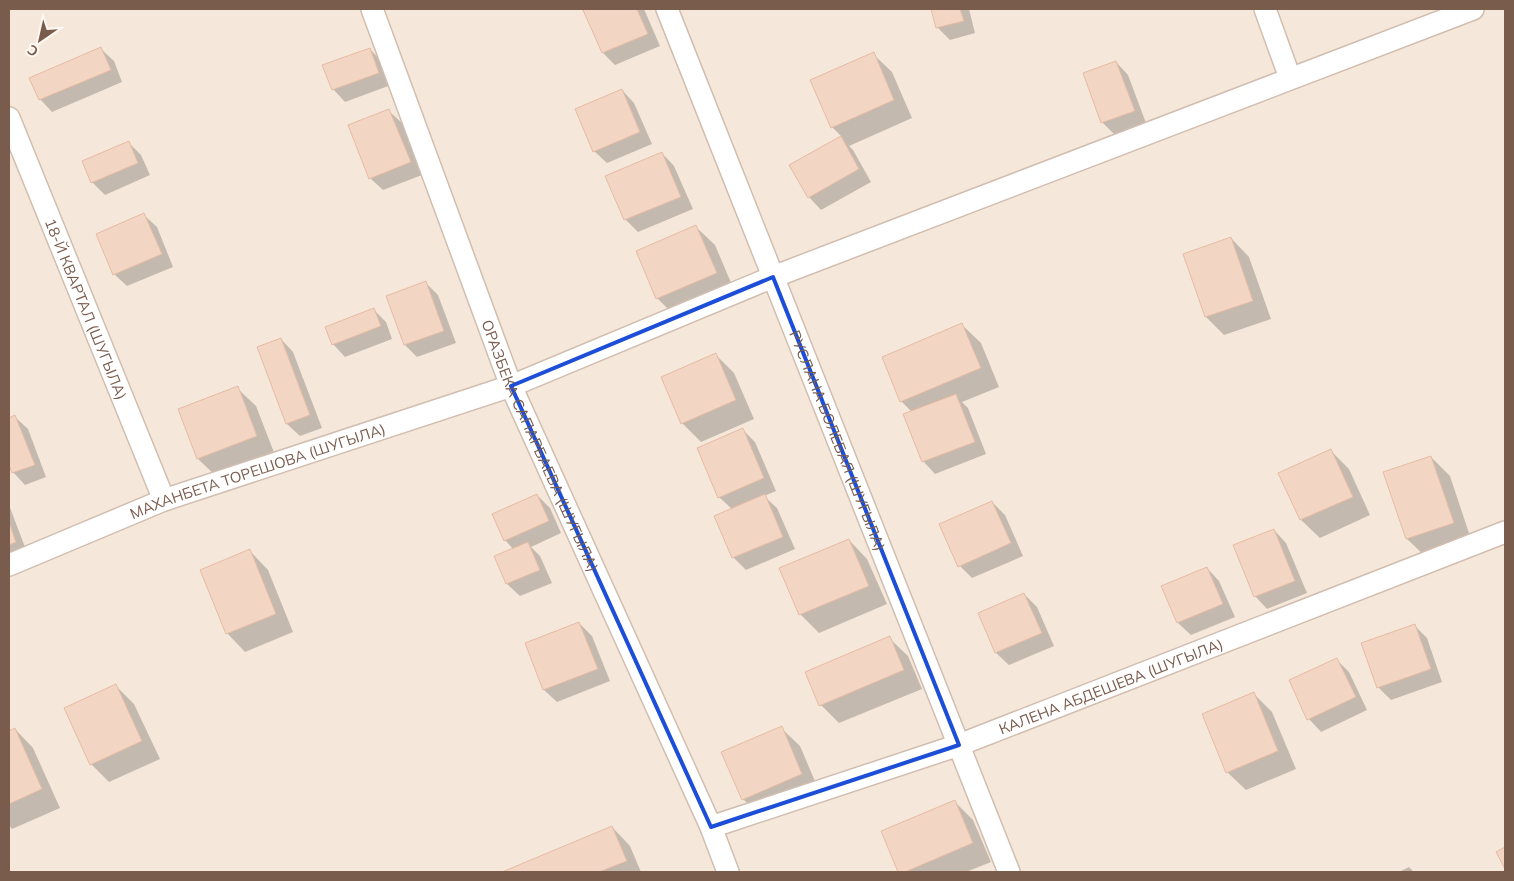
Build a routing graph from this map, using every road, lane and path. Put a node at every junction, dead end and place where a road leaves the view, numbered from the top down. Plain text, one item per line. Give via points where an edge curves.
1 (372, 9) edge
2 (667, 9) edge
3 (1265, 9) edge
4 (1473, 9) edge
5 (1290, 78) junction
6 (9, 118) edge
7 (773, 277) junction
8 (511, 386) junction
9 (164, 500) junction
10 (1505, 532) edge
11 (9, 565) edge
12 (959, 746) junction
13 (711, 827) junction
14 (728, 872) edge
15 (1009, 872) edge

1 - 8 street, ОРАЗБЕКА САПАРБАЕВА (ШУГЫЛА)
2 - 7 street, РУСЛАНА БОЛЕБАЯ (ШУГЫЛА)
3 - 5 street
4 - 5 street, МАХАНБЕТА ТОРЕШОВА (ШУГЫЛА)
5 - 7 street, МАХАНБЕТА ТОРЕШОВА (ШУГЫЛА)
6 - 9 street, 18-Й КВАРТАЛ (ШУГЫЛА)
7 - 8 street, МАХАНБЕТА ТОРЕШОВА (ШУГЫЛА)
7 - 12 street, РУСЛАНА БОЛЕБАЯ (ШУГЫЛА)
8 - 9 street, МАХАНБЕТА ТОРЕШОВА (ШУГЫЛА)
8 - 13 street, ОРАЗБЕКА САПАРБАЕВА (ШУГЫЛА)
9 - 11 street, МАХАНБЕТА ТОРЕШОВА (ШУГЫЛА)
10 - 12 street, КАЛЕНА АБДЕШЕВА (ШУГЫЛА)
12 - 13 street, КАЛЕНА АБДЕШЕВА (ШУГЫЛА)
12 - 15 street, РУСЛАНА БОЛЕБАЯ (ШУГЫЛА)
13 - 14 street, ОРАЗБЕКА САПАРБАЕВА (ШУГЫЛА)

